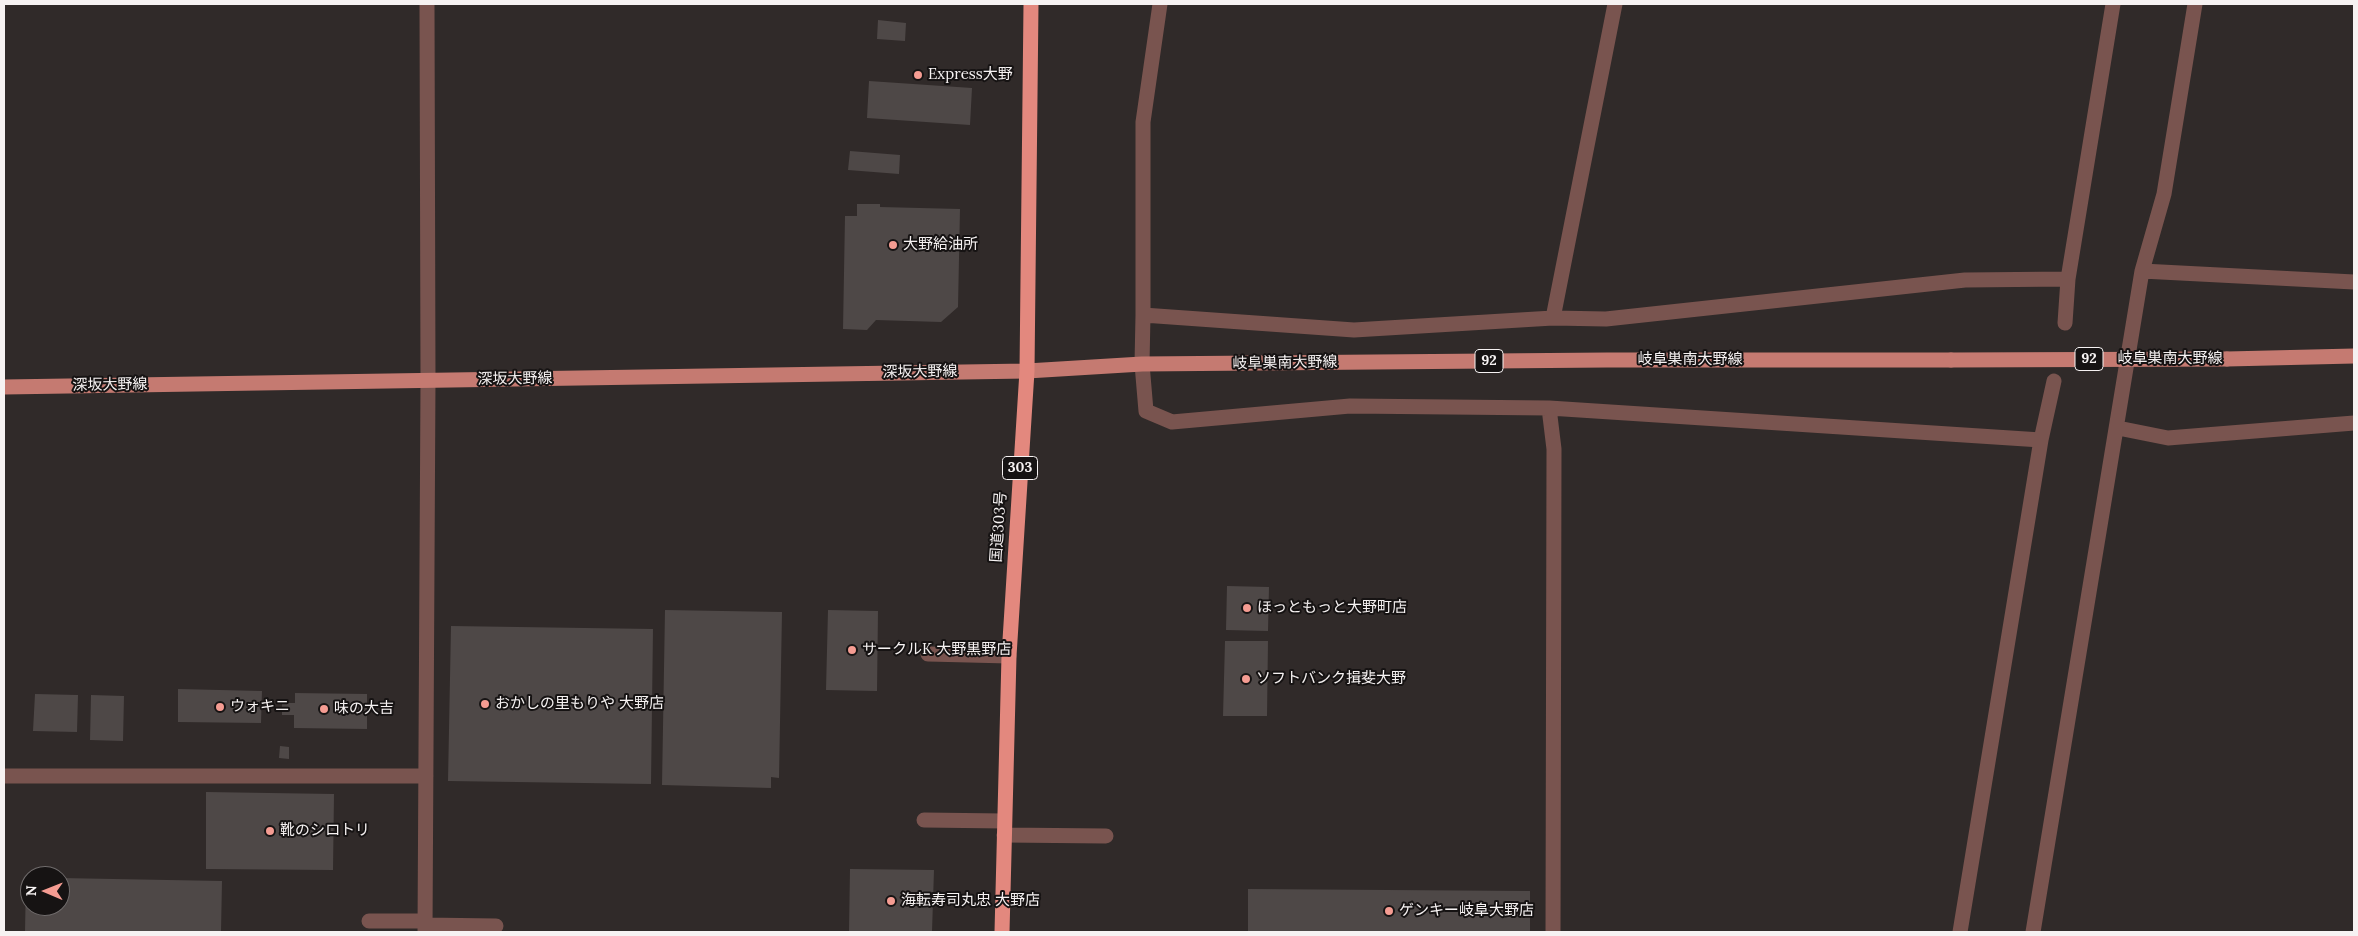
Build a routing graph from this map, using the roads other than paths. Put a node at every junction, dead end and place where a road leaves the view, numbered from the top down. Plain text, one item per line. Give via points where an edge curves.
1 (427, 4) edge
2 (1030, 4) edge
3 (1160, 4) edge
4 (1615, 4) edge
5 (2113, 4) edge
6 (2195, 4) edge
7 (2142, 271) junction
8 (2068, 279) junction
9 (2354, 282) edge
10 (1143, 315) junction
11 (1553, 318) junction
12 (2065, 323) dead end
13 (2354, 356) edge
14 (1142, 364) junction
15 (1027, 371) junction
16 (428, 380) junction
17 (2054, 382) dead end
18 (4, 387) edge
19 (1549, 408) junction
20 (2354, 423) edge
21 (2118, 428) junction
22 (2041, 440) junction
23 (928, 654) dead end
24 (1008, 656) junction
25 (4, 776) edge
26 (426, 776) junction
27 (924, 820) dead end
28 (1004, 828) junction
29 (1106, 836) dead end
30 (369, 921) dead end
31 (425, 926) edge
32 (496, 926) dead end
33 (1002, 932) edge
34 (1553, 932) edge
35 (1960, 932) edge
36 (2033, 932) edge

1 - 16 street
2 - 15 highway, 国道303号 / 303
3 - 10 street via 1143,122
4 - 11 street
5 - 8 street
6 - 7 street via 2164,194
7 - 9 street
7 - 21 street
8 - 11 street via 1965,280 1606,319
8 - 12 street
10 - 11 street via 1354,330
10 - 14 street
13 - 14 main road, 岐阜巣南大野線 / 92, bridge
14 - 15 main road, 岐阜巣南大野線 / 92
14 - 19 street via 1146,411 1172,422 1350,406
15 - 16 main road, 深坂大野線
15 - 24 highway, 国道303号 / 303
16 - 18 main road, 深坂大野線
16 - 26 street
17 - 22 street
19 - 22 street
19 - 34 street via 1554,449
20 - 21 street via 2168,438
21 - 36 street
22 - 35 street
23 - 24 street
24 - 28 highway, 国道303号 / 303
25 - 26 street
26 - 31 street
27 - 28 street
28 - 29 street
28 - 33 highway, 国道303号 / 303
30 - 31 street
31 - 32 street

